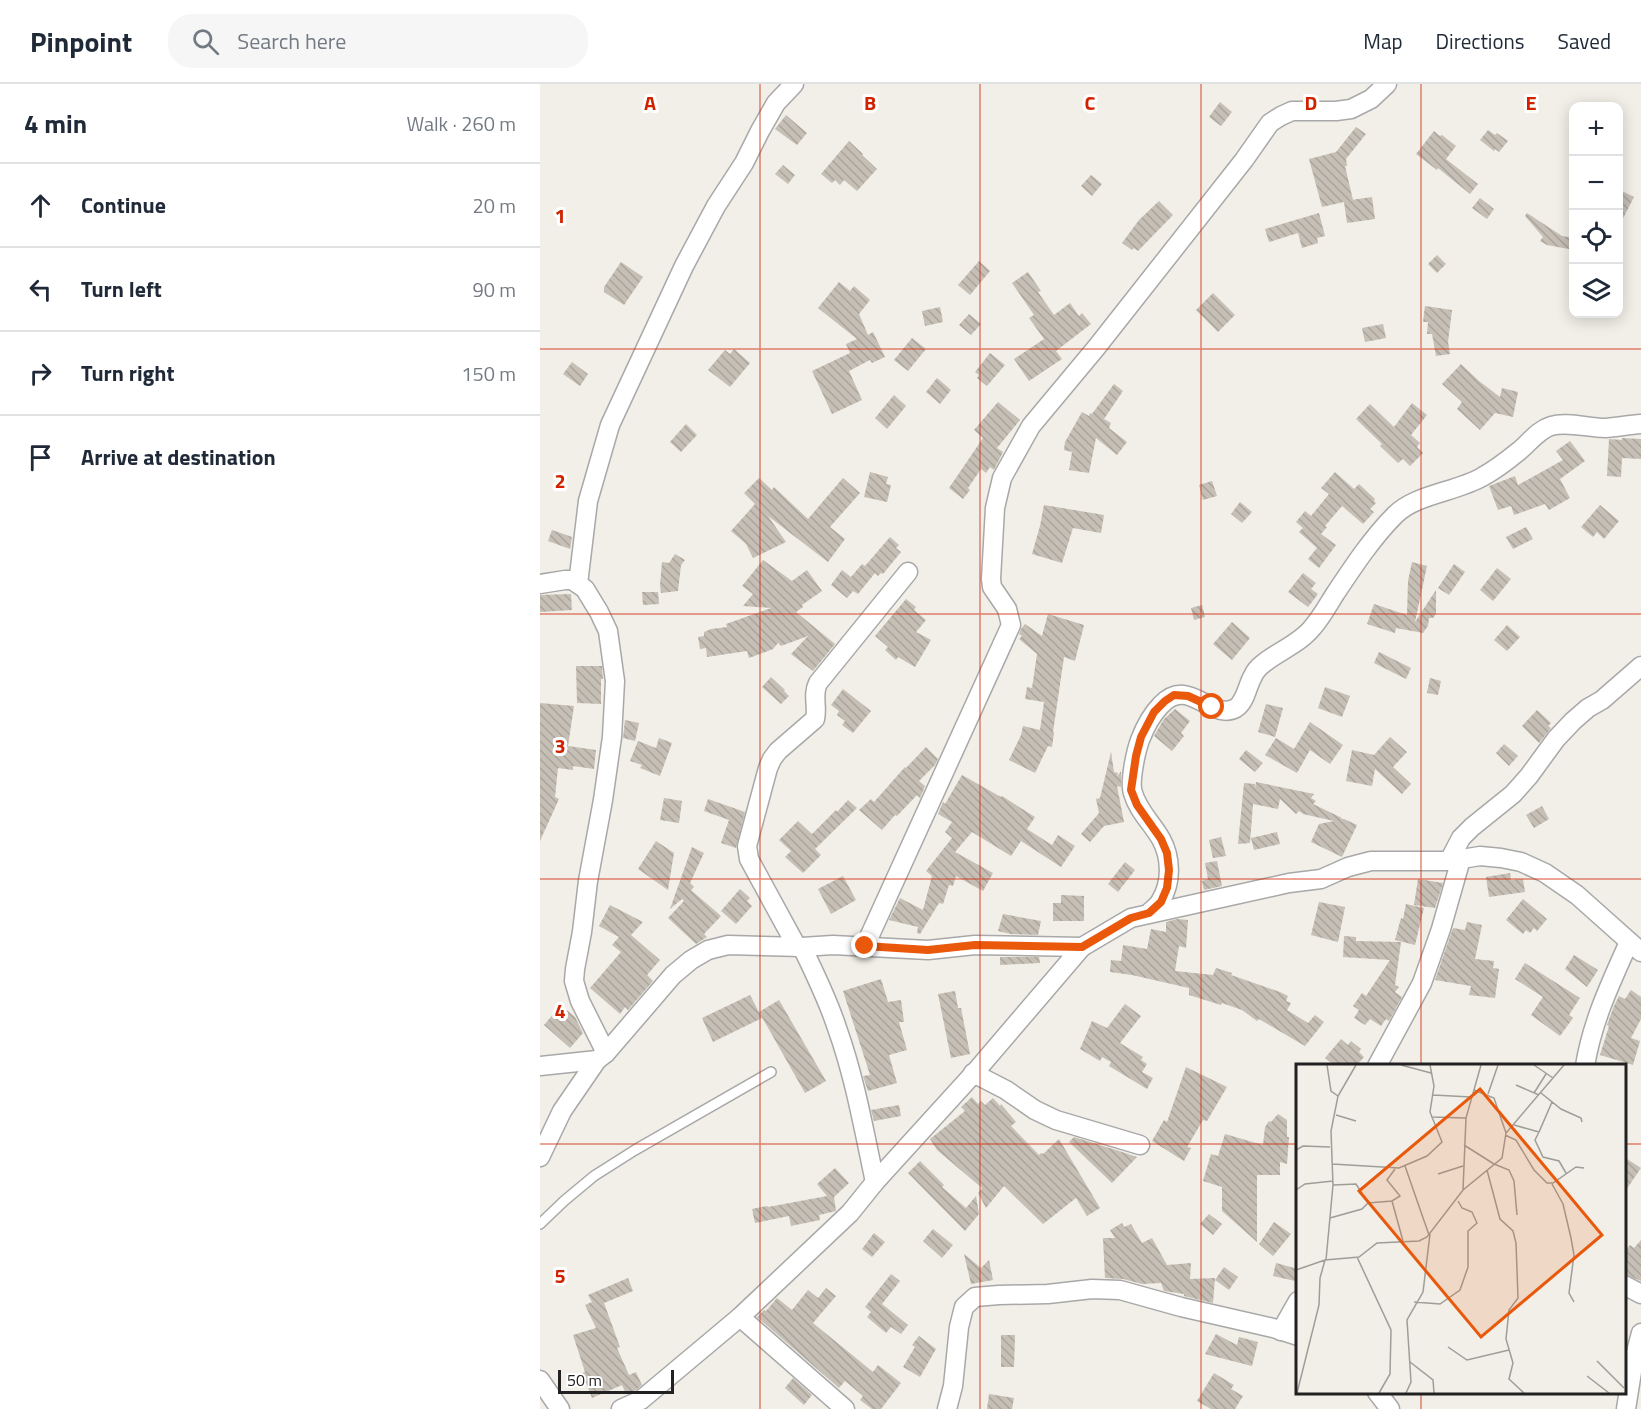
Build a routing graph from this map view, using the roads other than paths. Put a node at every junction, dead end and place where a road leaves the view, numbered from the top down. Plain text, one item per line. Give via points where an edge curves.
1 (794, 84) edge
2 (1387, 84) edge
3 (1641, 424) edge
4 (908, 572) dead end
5 (540, 584) edge
6 (578, 584) junction
7 (1641, 666) edge
8 (1455, 860) junction
9 (1149, 913) junction
10 (865, 946) junction
11 (800, 947) junction
12 (1082, 947) junction
13 (1635, 947) edge
14 (602, 1057) junction
15 (1378, 1064) edge
16 (1585, 1064) edge
17 (540, 1066) edge
18 (771, 1072) dead end
19 (973, 1073) junction
20 (1140, 1145) dead end
21 (540, 1156) edge
22 (875, 1182) junction
23 (540, 1224) edge
24 (1626, 1286) edge
25 (1641, 1294) edge
26 (1296, 1308) edge
27 (740, 1317) junction
28 (1641, 1333) edge
29 (1289, 1334) edge
30 (540, 1380) edge
31 (1379, 1394) edge
32 (625, 1408) edge
33 (560, 1409) edge
34 (844, 1409) edge
35 (947, 1409) edge
36 (1390, 1409) edge
37 (1626, 1409) edge

1 - 6 street via 776,103 684,266 610,425 588,501
2 - 10 street via 1371,99 1351,109 1292,111 1270,123 1031,426 1002,478 995,508 992,587 1008,609 1011,625
3 - 9 street via 1605,428 1552,425 1482,478 1409,505 1397,512 1377,536 1311,629 1252,676 1237,707 1220,710 1180,695 1165,701 1154,712 1141,737 1131,790 1167,853 1167,888 1161,902
4 - 11 street via 818,683 814,693 815,719 778,752 768,768 747,846 749,859
5 - 6 street via 572,580
6 - 14 street via 585,589 608,631 615,681 612,737 574,981
7 - 8 street via 1573,722 1513,794 1461,838
8 - 9 street via 1371,861 1321,879
8 - 13 street via 1501,858 1545,873 1577,894
8 - 15 street via 1441,929 1422,983
9 - 12 street via 1131,918
10 - 11 street
10 - 12 street via 928,950 975,945
11 - 14 street via 728,945 708,950 673,975
11 - 22 street via 823,990 846,1054
12 - 19 street
13 - 16 street via 1602,1003
14 - 17 street
14 - 21 street via 562,1111
18 - 23 lane via 668,1129 594,1176
19 - 20 street via 1056,1120
19 - 22 street
22 - 27 street via 850,1213
24 - 25 street
26 - 29 street
27 - 32 street via 641,1400
27 - 34 street
28 - 37 street
29 - 35 street via 1120,1290 975,1296 964,1307 959,1327
30 - 33 street
31 - 36 street

